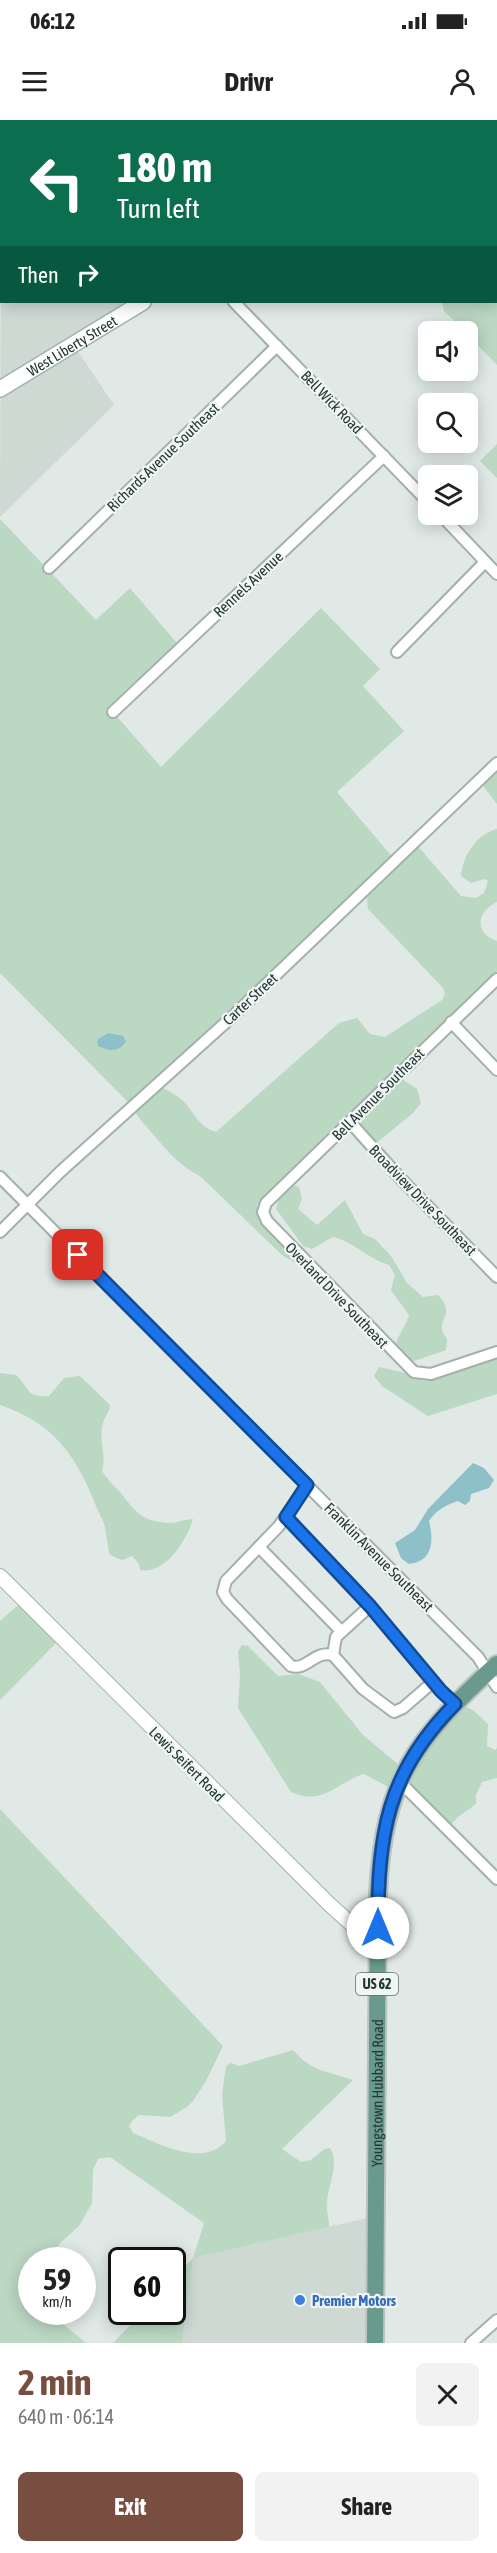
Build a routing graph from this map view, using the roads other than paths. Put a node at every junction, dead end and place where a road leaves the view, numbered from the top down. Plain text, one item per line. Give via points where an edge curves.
1 (140, 303) edge
2 (235, 303) edge
3 (277, 346) junction
4 (0, 389) edge
5 (384, 456) junction
6 (418, 492) edge
7 (450, 525) edge
8 (485, 562) junction
9 (49, 568) dead end
10 (497, 574) edge
11 (397, 652) dead end
12 (113, 712) dead end
13 (497, 763) edge
14 (497, 979) edge
15 (451, 1022) junction
16 (497, 1070) edge
17 (350, 1122) junction
18 (0, 1177) edge
19 (27, 1205) junction
20 (263, 1212) joint
21 (0, 1232) edge
22 (497, 1277) edge
23 (497, 1352) edge
24 (307, 1485) junction
25 (286, 1517) junction
26 (259, 1547) junction
27 (0, 1576) edge
28 (370, 1606) junction
29 (341, 1631) junction
30 (333, 1655) junction
31 (492, 1668) edge
32 (434, 1682) junction
33 (497, 1687) edge
34 (455, 1704) junction
35 (399, 1782) junction
36 (497, 1879) edge
37 (378, 1948) junction
38 (497, 2320) edge
39 (375, 2343) edge
40 (471, 2343) edge

1 - 4 main road, West Liberty Street
2 - 3 street, Bell Wick Road
3 - 5 street, Bell Wick Road
3 - 9 street, Richards Avenue Southeast
5 - 6 street, Bell Wick Road
5 - 12 street, Rennels Avenue
7 - 8 street
8 - 10 street
8 - 11 street
13 - 19 street, Carter Street via 233,1016
14 - 15 street, Bell Avenue Southeast
15 - 16 street
15 - 17 street, Bell Avenue Southeast
17 - 20 street, Bell Avenue Southeast via 266,1203
17 - 22 street, Broadview Drive Southeast
18 - 19 street, Franklin Avenue Southeast
19 - 21 street, Carter Street
19 - 24 street, Franklin Avenue Southeast
20 - 23 street, Overland Drive Southeast via 267,1221 409,1369 431,1374
24 - 25 street
24 - 31 street, Franklin Avenue Southeast
25 - 26 street
25 - 28 street
26 - 29 street
26 - 30 street via 226,1581 223,1592 227,1599 291,1666 300,1667 319,1654
27 - 37 street, Lewis Seifert Road via 314,1890
28 - 29 street
28 - 32 street
29 - 30 street
30 - 32 street via 363,1689 394,1712
31 - 33 street, Franklin Avenue Southeast
31 - 34 main road, Youngstown Hubbard Road / US 62
32 - 34 street
34 - 35 main road, Youngstown Hubbard Road / US 62 via 427,1734
35 - 36 street
35 - 37 main road, Youngstown Hubbard Road / US 62 via 382,1836
37 - 39 main road, Youngstown Hubbard Road / US 62
38 - 40 street

